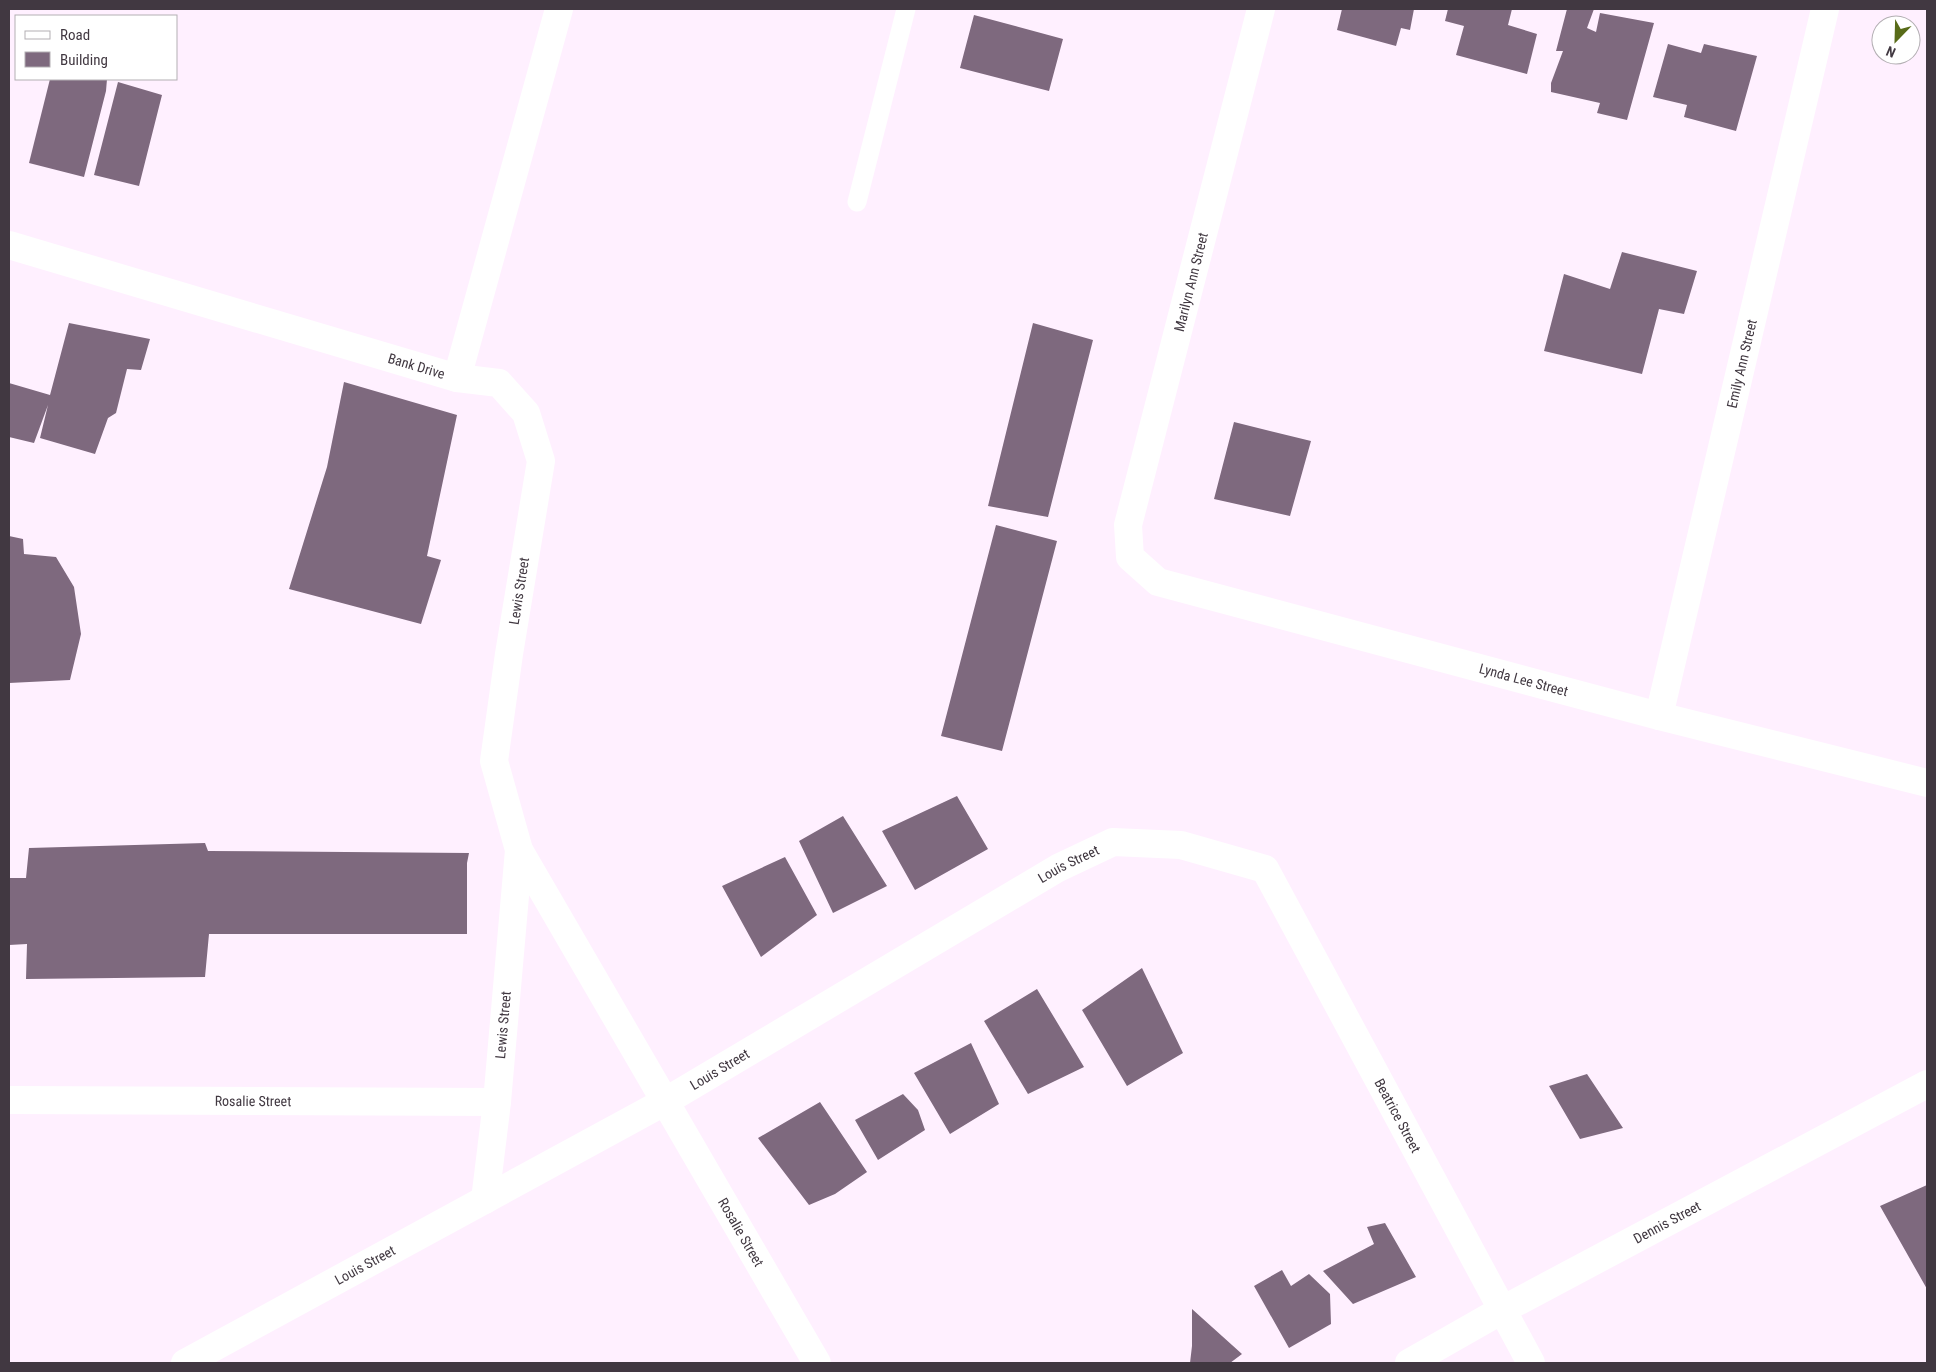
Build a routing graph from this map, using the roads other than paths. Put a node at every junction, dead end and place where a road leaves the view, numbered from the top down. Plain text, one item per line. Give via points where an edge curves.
1 (559, 9) edge
2 (906, 9) edge
3 (1261, 9) edge
4 (1824, 9) edge
5 (857, 202) dead end
6 (9, 245) edge
7 (457, 378) junction
8 (1130, 557) joint
9 (1659, 716) junction
10 (1927, 783) edge
11 (519, 850) junction
12 (1265, 868) joint
13 (1927, 1084) edge
14 (9, 1100) edge
15 (496, 1102) junction
16 (666, 1102) junction
17 (485, 1200) junction
18 (1502, 1310) junction
19 (184, 1363) edge
20 (817, 1363) edge
21 (1409, 1363) edge
22 (1531, 1363) edge

1 - 7 street, Bank Drive
2 - 5 lane
3 - 8 street, Marilyn Ann Street via 1128,525
4 - 9 street, Emily Ann Street
6 - 7 street, Bank Drive
7 - 11 street, Lewis Street via 498,383 526,413 541,462 494,761
8 - 9 street, Lynda Lee Street via 1158,582
9 - 10 street, Lynda Lee Street
11 - 15 street, Lewis Street
11 - 16 street, Lewis Street
12 - 16 street, Louis Street via 1181,845 1113,842 1058,868
12 - 18 street, Beatrice Street
13 - 18 street, Dennis Street
14 - 15 street, Rosalie Street
15 - 17 street, Lewis Street
16 - 17 street, Louis Street
16 - 20 street, Rosalie Street
17 - 19 street, Louis Street
18 - 21 street, Dennis Street
18 - 22 street, Beatrice Street

